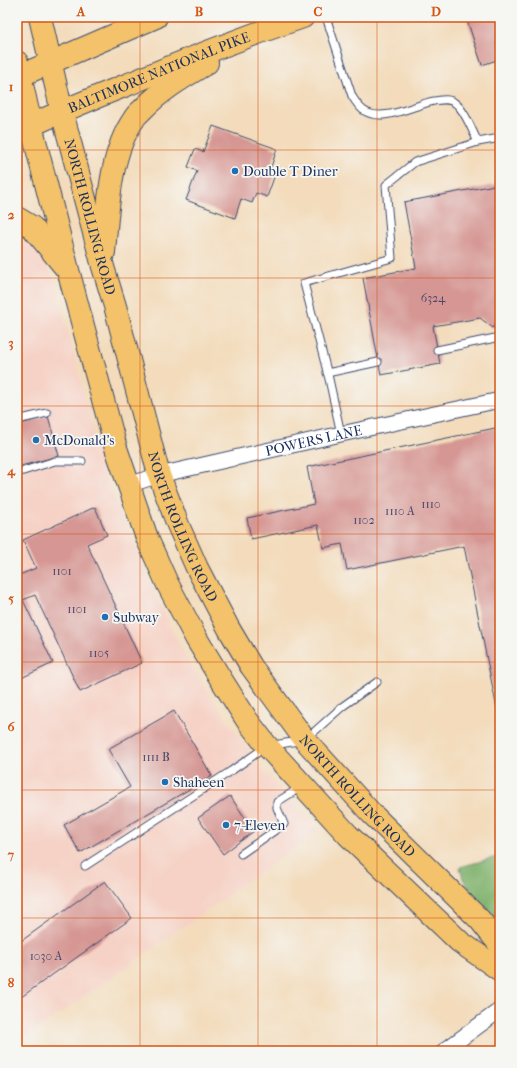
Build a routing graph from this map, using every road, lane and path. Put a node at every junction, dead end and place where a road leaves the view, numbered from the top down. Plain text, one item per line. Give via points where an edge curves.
1 (40, 17) edge
2 (156, 17) edge
3 (302, 17) edge
4 (326, 17) edge
5 (255, 33) junction
6 (50, 62) junction
7 (18, 71) edge
8 (62, 112) junction
9 (24, 128) edge
10 (500, 138) edge
11 (478, 142) junction
12 (17, 218) edge
13 (103, 267) junction
14 (68, 270) junction
15 (500, 337) edge
16 (437, 350) dead end
17 (378, 362) dead end
18 (327, 373) junction
19 (500, 400) edge
20 (46, 413) dead end
21 (17, 420) edge
22 (341, 434) junction
23 (82, 461) dead end
24 (17, 473) edge
25 (159, 475) junction
26 (128, 485) junction
27 (377, 682) dead end
28 (305, 740) junction
29 (267, 746) junction
30 (303, 786) junction
31 (241, 854) dead end
32 (85, 866) dead end
33 (500, 944) edge
34 (500, 970) edge
35 (500, 1010) edge
36 (444, 1051) edge

1 - 6 main road, NORTH ROLLING ROAD
2 - 6 main road
3 - 5 main road, BALTIMORE NATIONAL PIKE
4 - 11 lane via 352,96 364,111 386,115 443,99 454,102 462,110
5 - 8 main road, BALTIMORE NATIONAL PIKE
5 - 13 main road via 158,94 134,118 125,135 114,169
6 - 7 main road
6 - 8 main road, NORTH ROLLING ROAD
7 - 9 main road
8 - 9 main road, BALTIMORE NATIONAL PIKE
8 - 13 main road, NORTH ROLLING ROAD
9 - 14 main road
10 - 11 lane
11 - 18 lane via 415,162 386,185 392,258 304,283
12 - 14 main road via 32,227
13 - 25 main road, NORTH ROLLING ROAD
14 - 26 main road
15 - 16 lane
17 - 18 lane
18 - 22 lane
19 - 22 street, POWERS LANE
20 - 21 lane
22 - 25 street, POWERS LANE
23 - 24 lane via 55,461
25 - 26 street, POWERS LANE
25 - 28 main road, NORTH ROLLING ROAD via 197,568 229,629 250,666
26 - 29 main road via 147,538 196,638 247,720
27 - 28 lane via 343,706
28 - 29 lane
28 - 33 main road, NORTH ROLLING ROAD via 371,813 480,920
29 - 30 main road
29 - 32 lane
30 - 31 lane via 277,802 284,824
30 - 34 main road via 348,835 460,942
35 - 36 street

